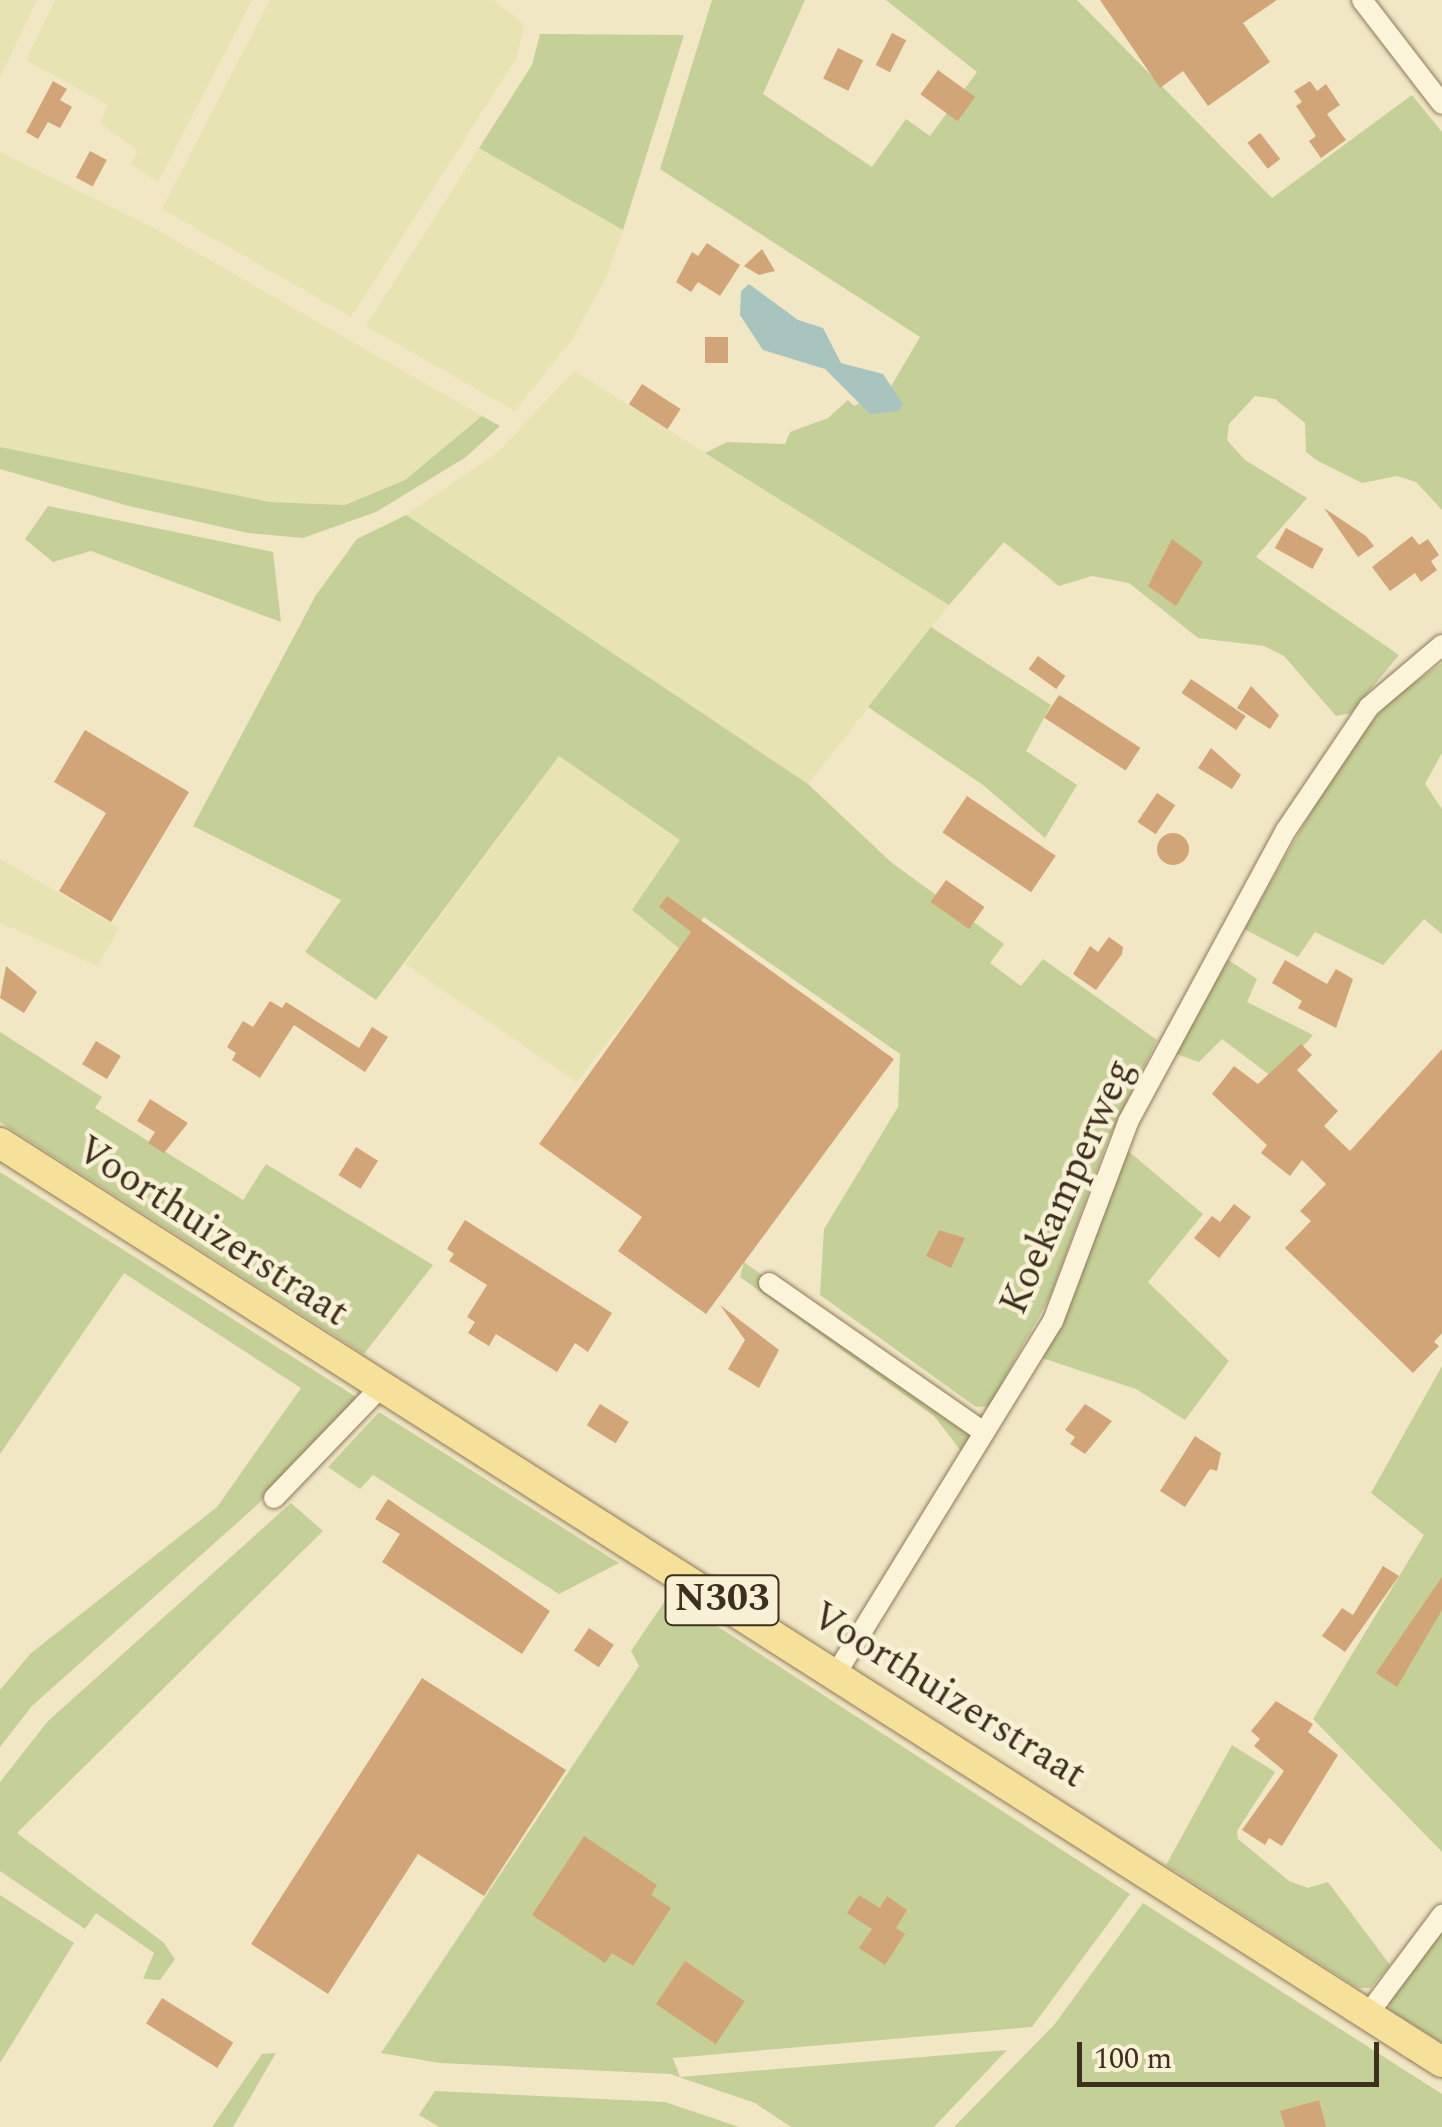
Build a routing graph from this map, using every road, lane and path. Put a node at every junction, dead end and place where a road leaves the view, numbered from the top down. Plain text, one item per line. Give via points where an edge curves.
1 (1362, 0) edge
2 (1442, 104) edge
3 (1442, 645) edge
4 (0, 1143) edge
5 (769, 1283) dead end
6 (381, 1387) junction
7 (982, 1430) junction
8 (274, 1498) dead end
9 (837, 1672) junction
10 (1442, 1915) edge
11 (1368, 2014) junction
12 (1442, 2062) edge

1 - 2 street
3 - 7 street, Koekamperweg via 1370,708 1286,830 1128,1122 1052,1322
4 - 6 main road, Voorthuizerstraat / N303
5 - 7 street
6 - 8 street
6 - 9 main road, Voorthuizerstraat / N303
7 - 9 street, Koekamperweg
9 - 11 main road, Voorthuizerstraat / N303
10 - 11 street
11 - 12 main road, Voorthuizerstraat / N303

